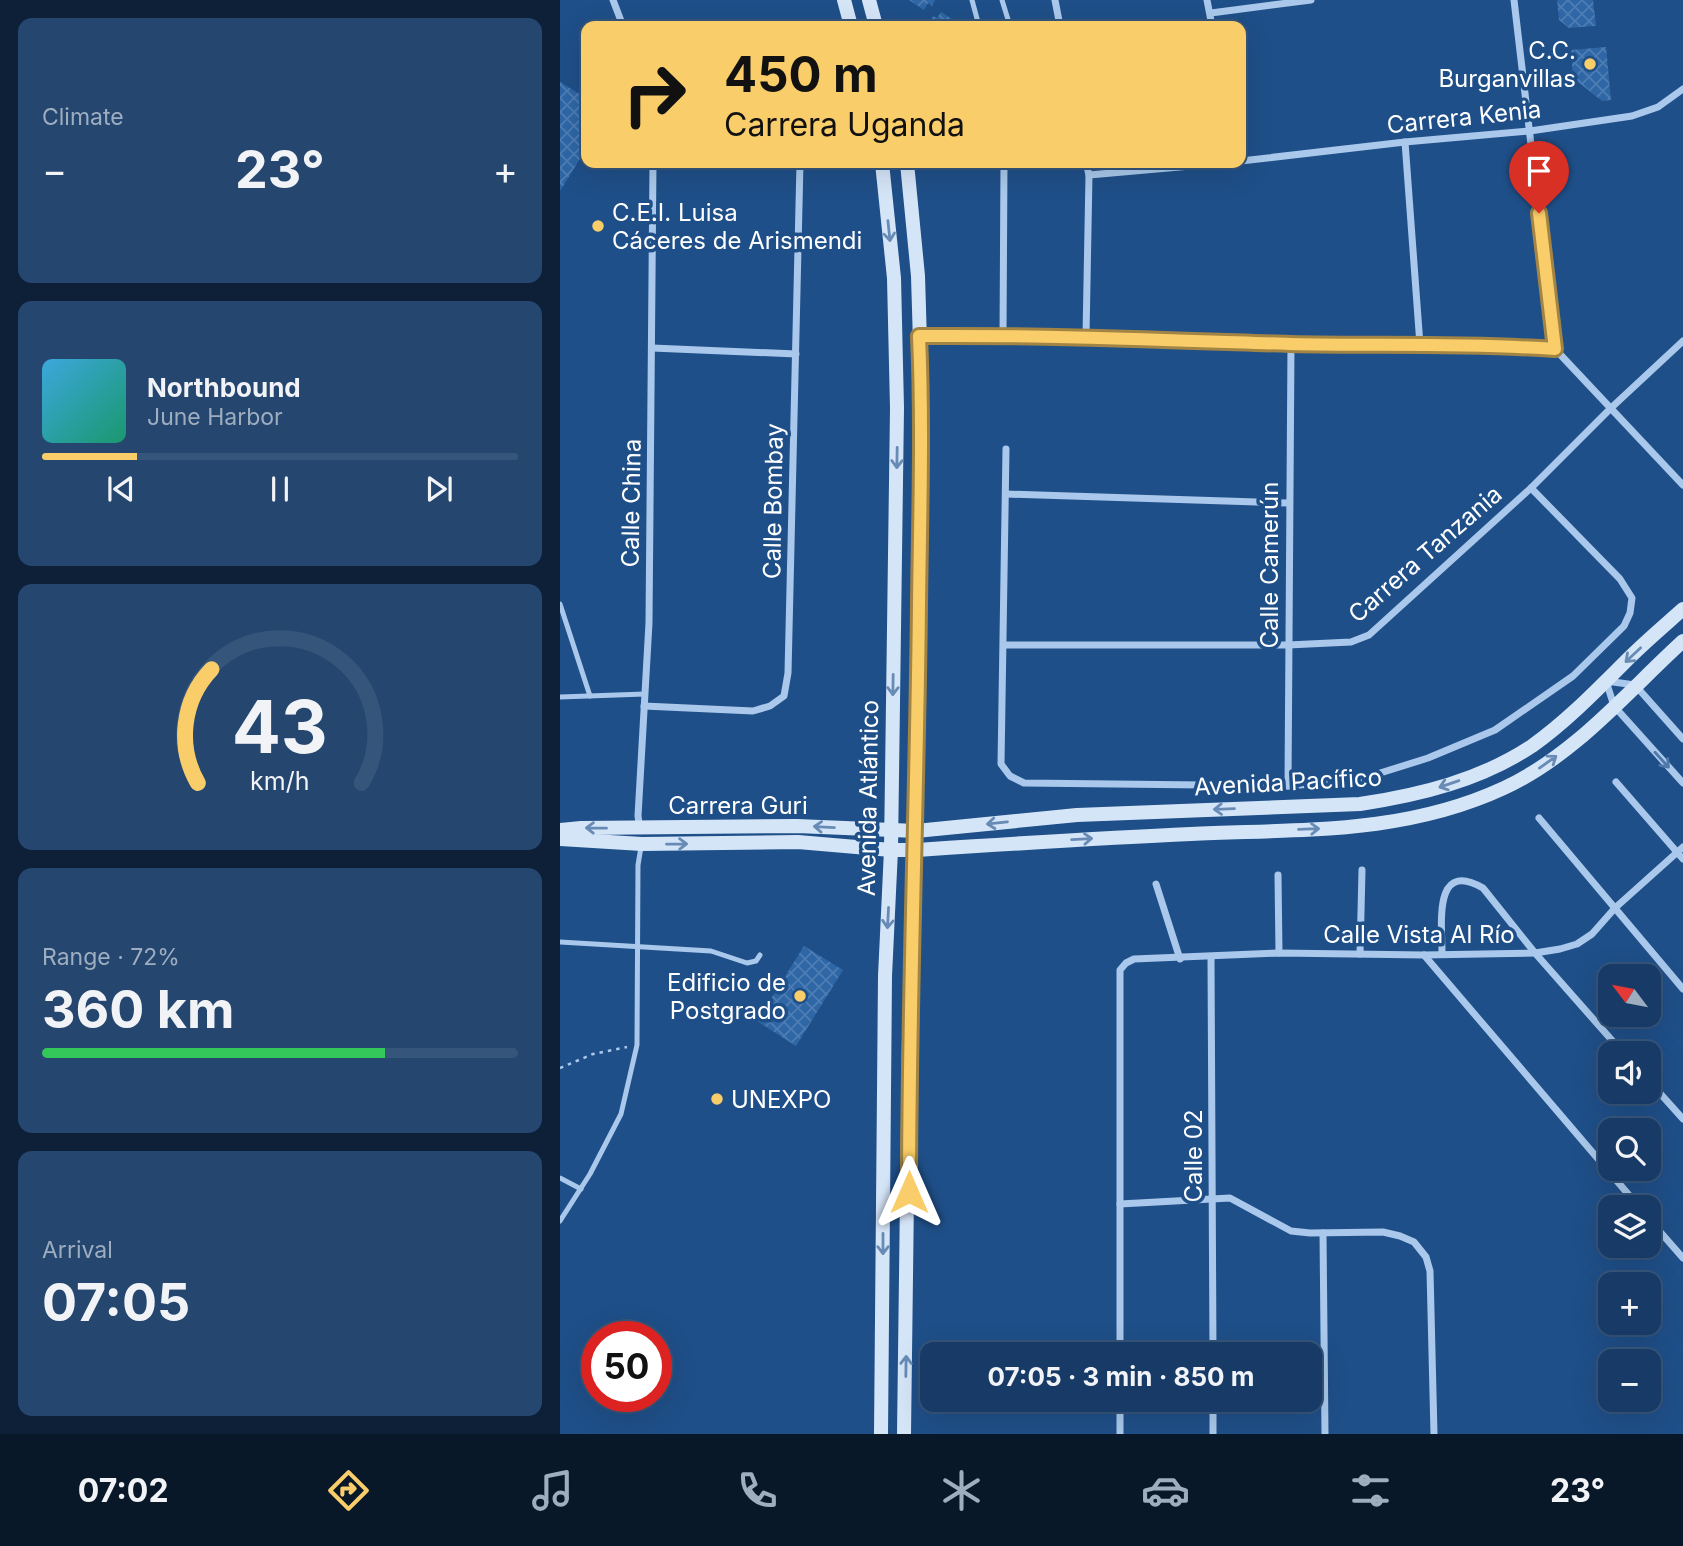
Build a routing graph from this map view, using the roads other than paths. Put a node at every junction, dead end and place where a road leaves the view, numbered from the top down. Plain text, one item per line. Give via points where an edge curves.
1 (613, 0) edge
2 (844, 0) edge
3 (869, 0) edge
4 (972, 0) edge
5 (1002, 0) edge
6 (1055, 0) edge
7 (1207, 0) edge
8 (1311, 0) edge
9 (1514, 0) edge
10 (1211, 13) junction
11 (621, 21) edge
12 (850, 21) edge
13 (875, 21) edge
14 (978, 21) edge
15 (1008, 21) edge
16 (1059, 21) edge
17 (1212, 21) edge
18 (1683, 89) edge
19 (1530, 131) junction
20 (1405, 142) junction
21 (1246, 160) edge
22 (653, 168) edge
23 (800, 168) edge
24 (883, 168) edge
25 (907, 168) edge
26 (1004, 168) edge
27 (1087, 168) edge
28 (1167, 168) edge
29 (1088, 175) junction
30 (1003, 335) junction
31 (919, 336) junction
32 (1086, 336) junction
33 (1683, 341) edge
34 (1291, 344) junction
35 (1420, 345) junction
36 (652, 348) junction
37 (1555, 349) junction
38 (796, 354) junction
39 (1611, 408) junction
40 (1006, 449) dead end
41 (1683, 485) edge
42 (1531, 488) junction
43 (1006, 494) junction
44 (1288, 503) junction
45 (560, 604) edge
46 (1683, 609) edge
47 (1683, 641) edge
48 (1004, 645) junction
49 (1288, 645) junction
50 (1606, 681) junction
51 (1635, 685) junction
52 (645, 694) junction
53 (590, 696) junction
54 (560, 697) edge
55 (644, 706) junction
56 (1614, 706) junction
57 (1683, 740) edge
58 (1616, 782) dead end
59 (1683, 783) edge
60 (1288, 786) junction
61 (1135, 812) junction
62 (1539, 818) dead end
63 (640, 828) junction
64 (560, 830) edge
65 (891, 831) junction
66 (916, 831) junction
67 (1143, 836) junction
68 (560, 839) edge
69 (642, 844) junction
70 (891, 850) junction
71 (916, 850) junction
72 (1681, 853) edge
73 (1362, 870) dead end
74 (1278, 876) dead end
75 (1156, 884) dead end
76 (1615, 908) junction
77 (560, 942) edge
78 (639, 947) junction
79 (1279, 953) junction
80 (1442, 953) junction
81 (1535, 953) junction
82 (1360, 954) junction
83 (760, 955) dead end
84 (1424, 955) junction
85 (1211, 957) junction
86 (1180, 958) junction
87 (1683, 989) edge
88 (1613, 1041) edge
89 (1661, 1094) edge
90 (1683, 1119) edge
91 (560, 1178) edge
92 (581, 1189) junction
93 (1629, 1195) edge
94 (1213, 1200) junction
95 (1121, 1203) junction
96 (560, 1221) edge
97 (1324, 1233) junction
98 (1661, 1233) edge
99 (1683, 1258) edge
100 (1120, 1342) edge
101 (1213, 1342) edge
102 (1120, 1412) edge
103 (1213, 1412) edge
104 (881, 1434) edge
105 (904, 1434) edge
106 (1120, 1434) edge
107 (1213, 1434) edge
108 (1325, 1434) edge
109 (1434, 1434) edge

1 - 11 street
2 - 12 main road
3 - 13 main road
4 - 14 lane
5 - 15 lane
6 - 16 street
7 - 10 street
8 - 10 street
9 - 19 street
10 - 17 street
18 - 19 street, Carrera Kenia via 1658,107 1632,116
19 - 20 street, Carrera Kenia
19 - 37 street
20 - 21 street, Carrera Kenia
20 - 35 street
22 - 36 street, Calle China
23 - 38 street, Calle Bombay
24 -> 65 main road, Avenida Atlántico via 894,278 897,408
25 - 31 main road, Avenida Atlántico
26 - 30 street
27 - 29 street
28 - 29 street
29 - 32 street
30 - 31 street
30 - 32 street
31 - 66 main road, Avenida Atlántico
32 - 34 street
33 - 39 street, Carrera Tanzania
34 - 35 street
34 - 44 street, Calle Camerún
35 - 37 street
36 - 38 street
36 - 52 street, Calle China
37 - 39 street
38 - 55 street, Calle Bombay via 784,696 753,711
39 - 41 street
39 - 42 street, Carrera Tanzania
40 - 43 street
42 - 49 street, Carrera Tanzania via 1369,635 1351,642
42 - 60 street via 1620,579 1632,598 1623,626 1573,676 1495,730 1358,780
43 - 44 street
43 - 48 street
44 - 49 street, Calle Camerún
45 - 53 lane
46 -> 50 main road, Avenida Pacífico
47 - 51 main road, Avenida Pacífico
48 - 49 street, Carrera Tanzania
48 - 60 street via 1001,764 1010,776 1024,783
49 - 60 street, Calle Camerún
50 - 51 street
50 - 56 street
50 -> 61 main road, Avenida Pacífico via 1531,746 1445,786 1360,804
51 - 56 main road, Avenida Pacífico
51 - 57 street
52 - 53 lane
52 - 55 street, Calle China
53 - 54 lane
55 - 63 street, Calle China
56 -> 59 street
67 -> 56 main road, Avenida Pacífico via 1362,828 1452,809 1544,766
58 - 72 street
61 -> 66 main road, Avenida Pacífico
61 - 67 main road
62 - 76 street
63 -> 64 main road, Carrera Guri
65 -> 63 main road, Carrera Guri via 797,826
63 - 69 street, Calle China
65 - 66 main road, Carrera Guri
65 - 70 main road, Avenida Atlántico
66 - 71 main road, Avenida Atlántico
71 -> 67 main road, Avenida Pacífico
68 - 69 main road, Carrera Guri
69 -> 70 main road, Carrera Guri via 798,842
69 - 78 lane
70 - 71 main road, Carrera Guri
70 -> 104 main road, Avenida Atlántico via 885,976
105 -> 71 main road, Avenida Atlántico
72 - 76 street, Calle Vista Al Río
73 - 82 street
74 - 79 street
75 - 86 street
76 - 81 street, Calle Vista Al Río via 1577,944
76 - 87 street
77 - 78 lane
78 - 83 lane via 711,951 747,963
78 - 92 lane via 637,1045 621,1114
79 - 82 street, Calle Vista Al Río
79 - 85 street, Calle Vista Al Río
80 - 81 street, Calle Vista Al Río
80 - 81 street via 1443,898 1447,887 1458,881 1483,888
80 - 84 street, Calle Vista Al Río
81 - 88 street
82 - 84 street, Calle Vista Al Río
84 - 93 street
85 - 86 street, Calle Vista Al Río
85 - 94 street, Calle 02
86 - 95 street, Calle Vista Al Río via 1134,959 1120,970
89 - 90 street
91 - 92 lane
92 - 96 lane
94 - 95 street
94 - 97 street via 1230,1198 1291,1231
94 - 101 street, Calle 02
95 - 100 street
97 - 108 street
97 - 109 street via 1383,1232 1414,1242 1426,1256
98 - 99 street
102 - 106 street
103 - 107 street

